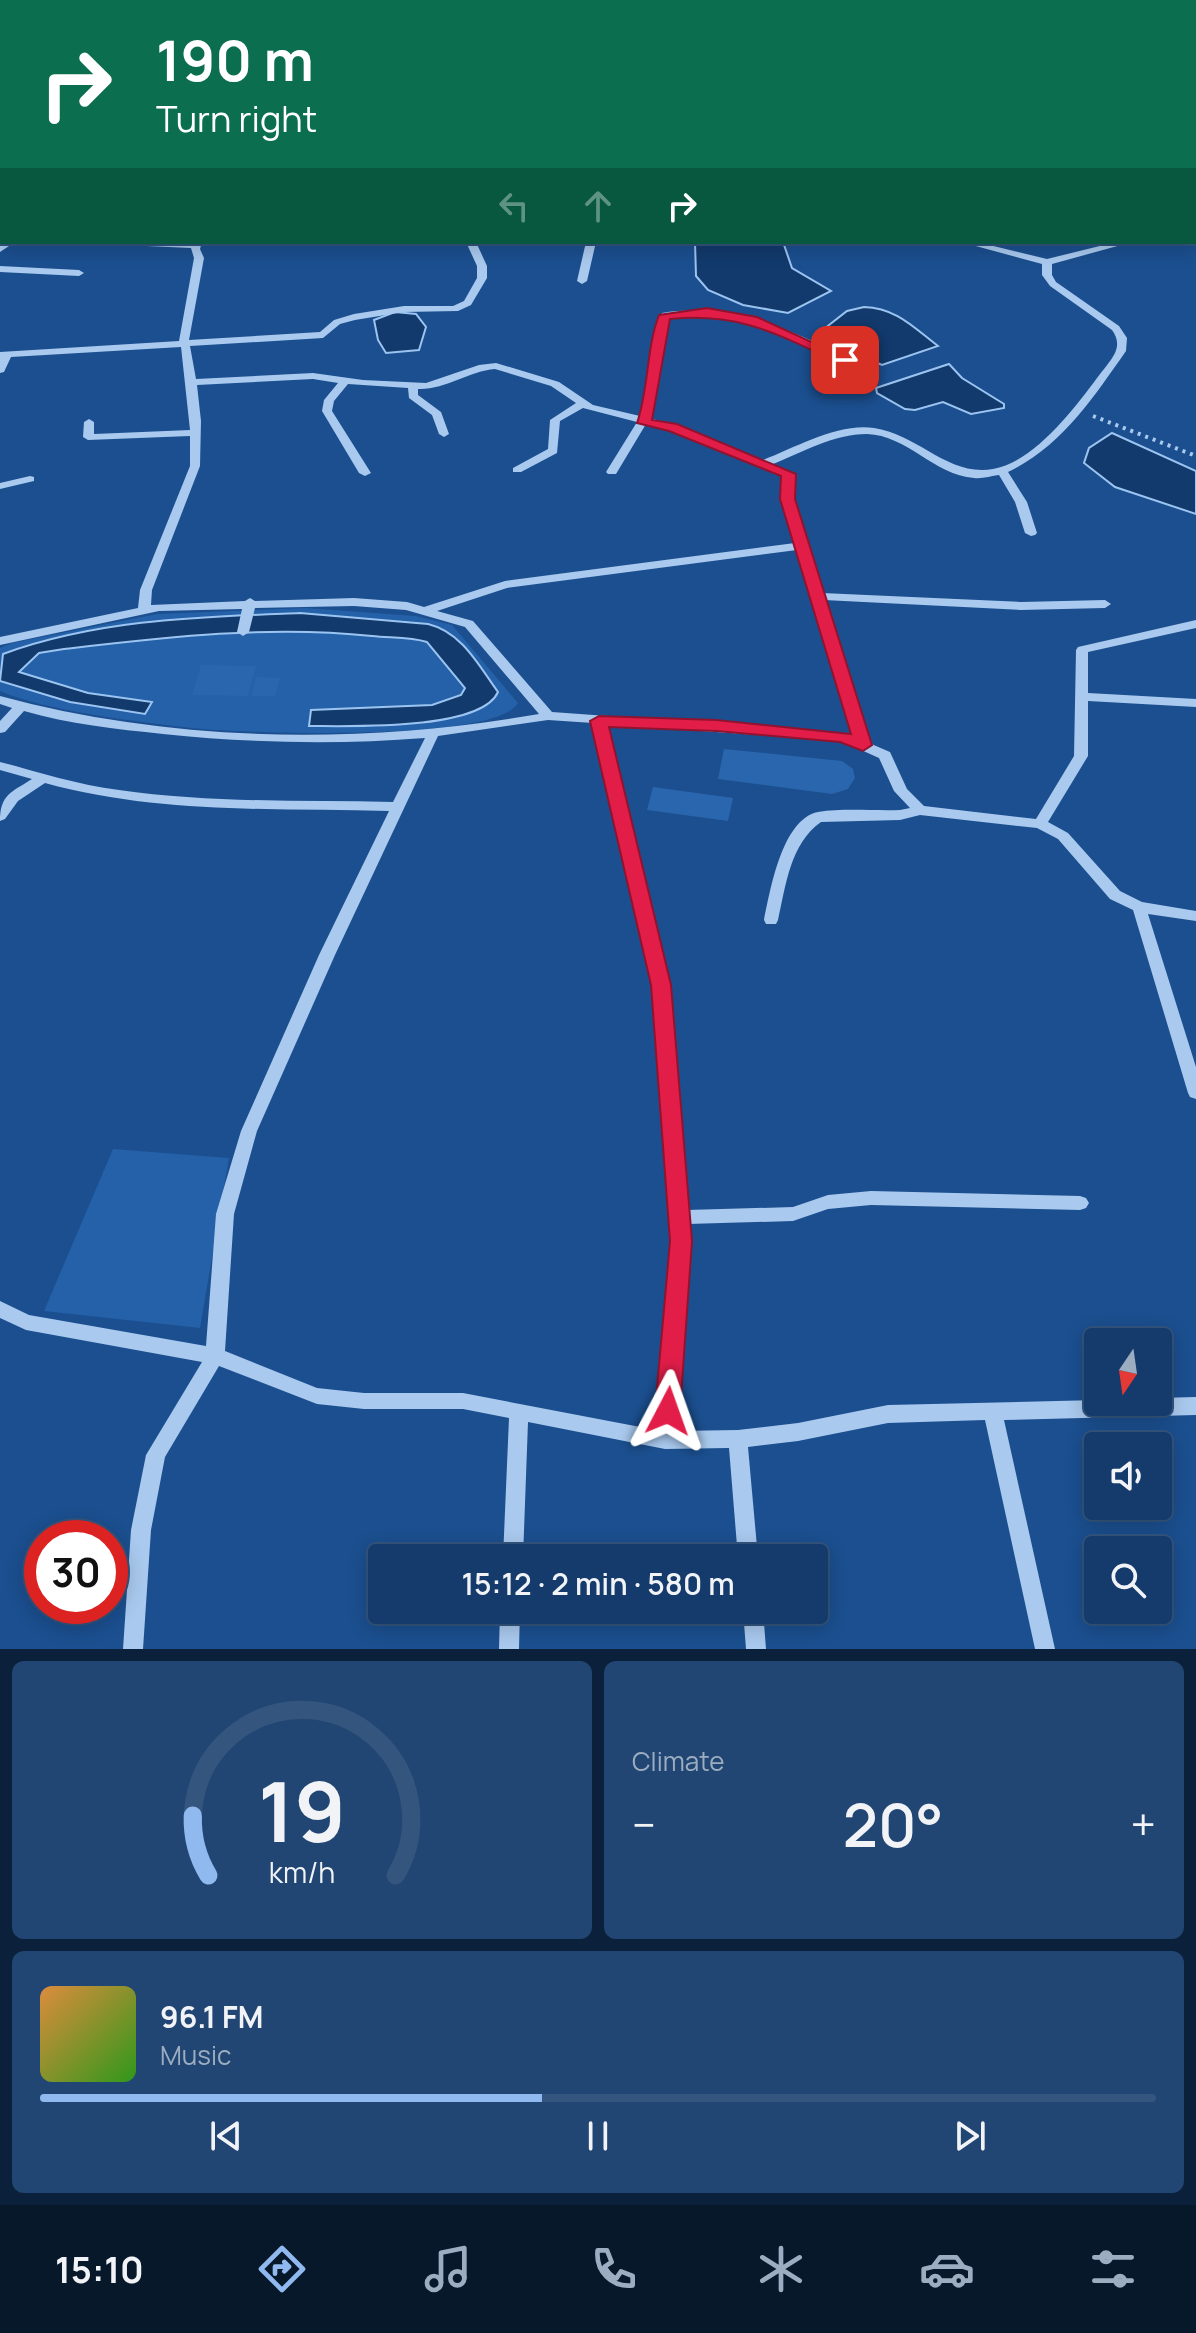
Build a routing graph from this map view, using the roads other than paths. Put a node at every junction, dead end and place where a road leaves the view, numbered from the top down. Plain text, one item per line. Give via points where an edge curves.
1 (197, 244) edge
2 (472, 244) edge
3 (591, 244) edge
4 (974, 244) edge
5 (1119, 244) edge
6 (1047, 262) junction
7 (0, 269) edge
8 (79, 273) dead end
9 (582, 281) dead end
10 (184, 343) junction
11 (3, 355) edge
12 (845, 360) dead end
13 (0, 370) edge
14 (346, 380) junction
15 (191, 382) junction
16 (413, 386) junction
17 (584, 403) junction
18 (89, 422) dead end
19 (644, 423) junction
20 (196, 433) junction
21 (444, 434) dead end
22 (765, 463) junction
23 (517, 470) dead end
24 (612, 472) dead end
25 (1002, 472) junction
26 (365, 473) dead end
27 (30, 479) dead end
28 (0, 486) edge
29 (1031, 533) dead end
30 (802, 546) junction
31 (817, 596) junction
32 (1105, 604) dead end
33 (249, 607) junction
34 (144, 610) junction
35 (425, 611) junction
36 (1196, 624) edge
37 (243, 632) dead end
38 (0, 641) edge
39 (1081, 697) junction
40 (0, 700) edge
41 (1196, 703) edge
42 (21, 707) junction
43 (548, 716) junction
44 (599, 721) junction
45 (0, 729) edge
46 (433, 734) junction
47 (863, 745) junction
48 (0, 766) edge
49 (43, 778) junction
50 (398, 807) junction
51 (920, 810) junction
52 (0, 816) edge
53 (1040, 824) junction
54 (1139, 907) junction
55 (1196, 916) edge
56 (771, 920) dead end
57 (1196, 1093) edge
58 (1080, 1203) dead end
59 (679, 1217) junction
60 (0, 1309) edge
61 (215, 1356) junction
62 (1196, 1406) edge
63 (519, 1411) junction
64 (993, 1412) junction
65 (738, 1439) junction
66 (665, 1440) junction
67 (514, 1544) edge
68 (747, 1544) edge
69 (510, 1624) edge
70 (754, 1624) edge
71 (133, 1649) edge
72 (509, 1649) edge
73 (756, 1649) edge
74 (1045, 1649) edge

1 - 10 street
2 - 10 street via 482,278 468,303 455,309 404,309 354,317 337,322 323,335
3 - 9 street
4 - 6 street
5 - 6 street
6 - 25 street via 1053,284 1116,328 1121,351 1039,452
7 - 8 street
10 - 11 street
10 - 15 street
11 - 13 street
12 - 19 street via 753,320 707,312 665,315
14 - 15 street via 313,376
14 - 16 street
14 - 26 street via 329,400 327,411
15 - 20 street
16 - 17 street via 496,366 555,384
16 - 21 street via 413,396 437,414
17 - 19 street
17 - 23 street via 555,420 553,451
18 - 20 street via 88,437
19 - 22 street via 672,427
19 - 24 street via 633,432
20 - 34 street via 195,466 146,590
22 - 25 street via 862,431 899,440 972,476
22 - 30 street via 789,474 787,499
25 - 29 street via 1021,502
27 - 28 street
30 - 31 street
30 - 35 street via 505,585
31 - 32 street via 1021,606
31 - 47 street
33 - 34 street
33 - 35 street via 354,602
33 - 37 street
34 - 38 street
35 - 43 street via 469,624
36 - 39 street via 1082,650
39 - 41 street
39 - 53 street via 1081,756
40 - 42 street
42 - 45 street
42 - 46 street via 71,719 192,734 327,740
43 - 44 street
43 - 46 street
44 - 47 street via 843,737
44 - 59 street via 661,985
46 - 50 street
47 - 51 street via 885,755 901,791
48 - 49 street
49 - 50 street via 179,801
49 - 52 street via 13,798
50 - 61 street via 249,1131 225,1214
51 - 53 street
51 - 56 street via 818,817 807,823 787,857
53 - 54 street via 1063,836 1115,895
54 - 55 street
54 - 57 street
58 - 59 street via 871,1198 828,1202 793,1214
59 - 66 street
60 - 61 street via 26,1322
61 - 63 street via 317,1396 463,1401
61 - 71 street via 156,1455 141,1530
62 - 64 street
63 - 66 street
63 - 67 street
64 - 65 street via 888,1414
64 - 74 street
65 - 66 street
65 - 68 street
69 - 72 street
70 - 73 street

